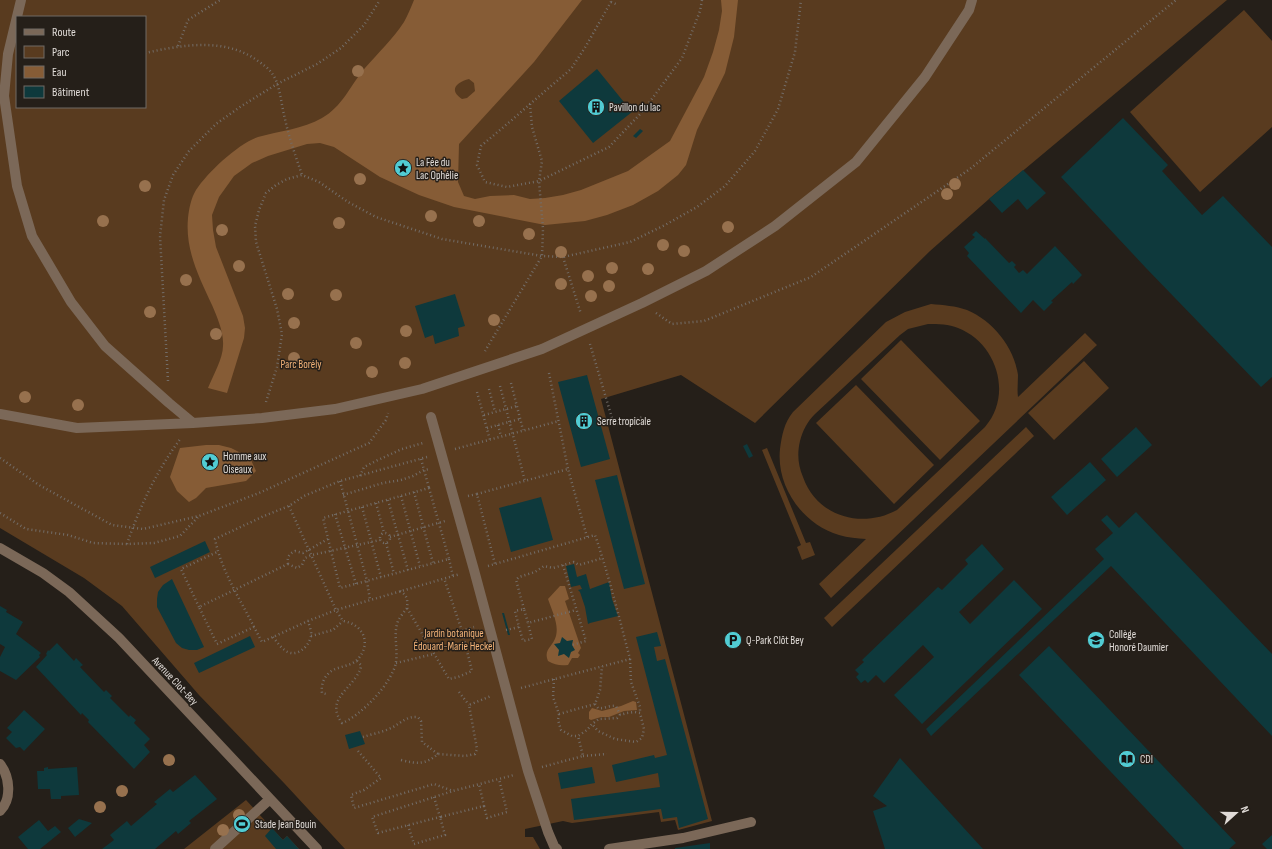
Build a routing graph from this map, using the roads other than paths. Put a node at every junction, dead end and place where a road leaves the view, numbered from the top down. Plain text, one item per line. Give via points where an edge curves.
1 (21, 0) edge
2 (972, 0) edge
3 (17, 16) edge
4 (16, 21) edge
5 (0, 414) edge
6 (431, 417) dead end
7 (193, 423) junction
8 (0, 548) edge
9 (0, 764) edge
10 (270, 799) junction
11 (0, 811) edge
12 (751, 822) dead end
13 (647, 846) edge
14 (216, 849) edge
15 (317, 849) edge
16 (557, 849) edge
17 (609, 849) edge

1 - 3 street
2 - 7 street via 969,10 924,77 856,162 775,226 706,271 542,349 422,390 335,409
4 - 7 street via 8,54 4,96 17,186 32,236 71,302 105,346
5 - 7 street via 77,428
6 - 16 street via 528,771 548,832
8 - 10 street, Avenue Clot-Bey via 43,573 69,592 119,638
9 - 11 street via 7,778 8,794
10 - 14 street
10 - 15 street, Avenue Clot-Bey
12 - 13 street
13 - 17 street

